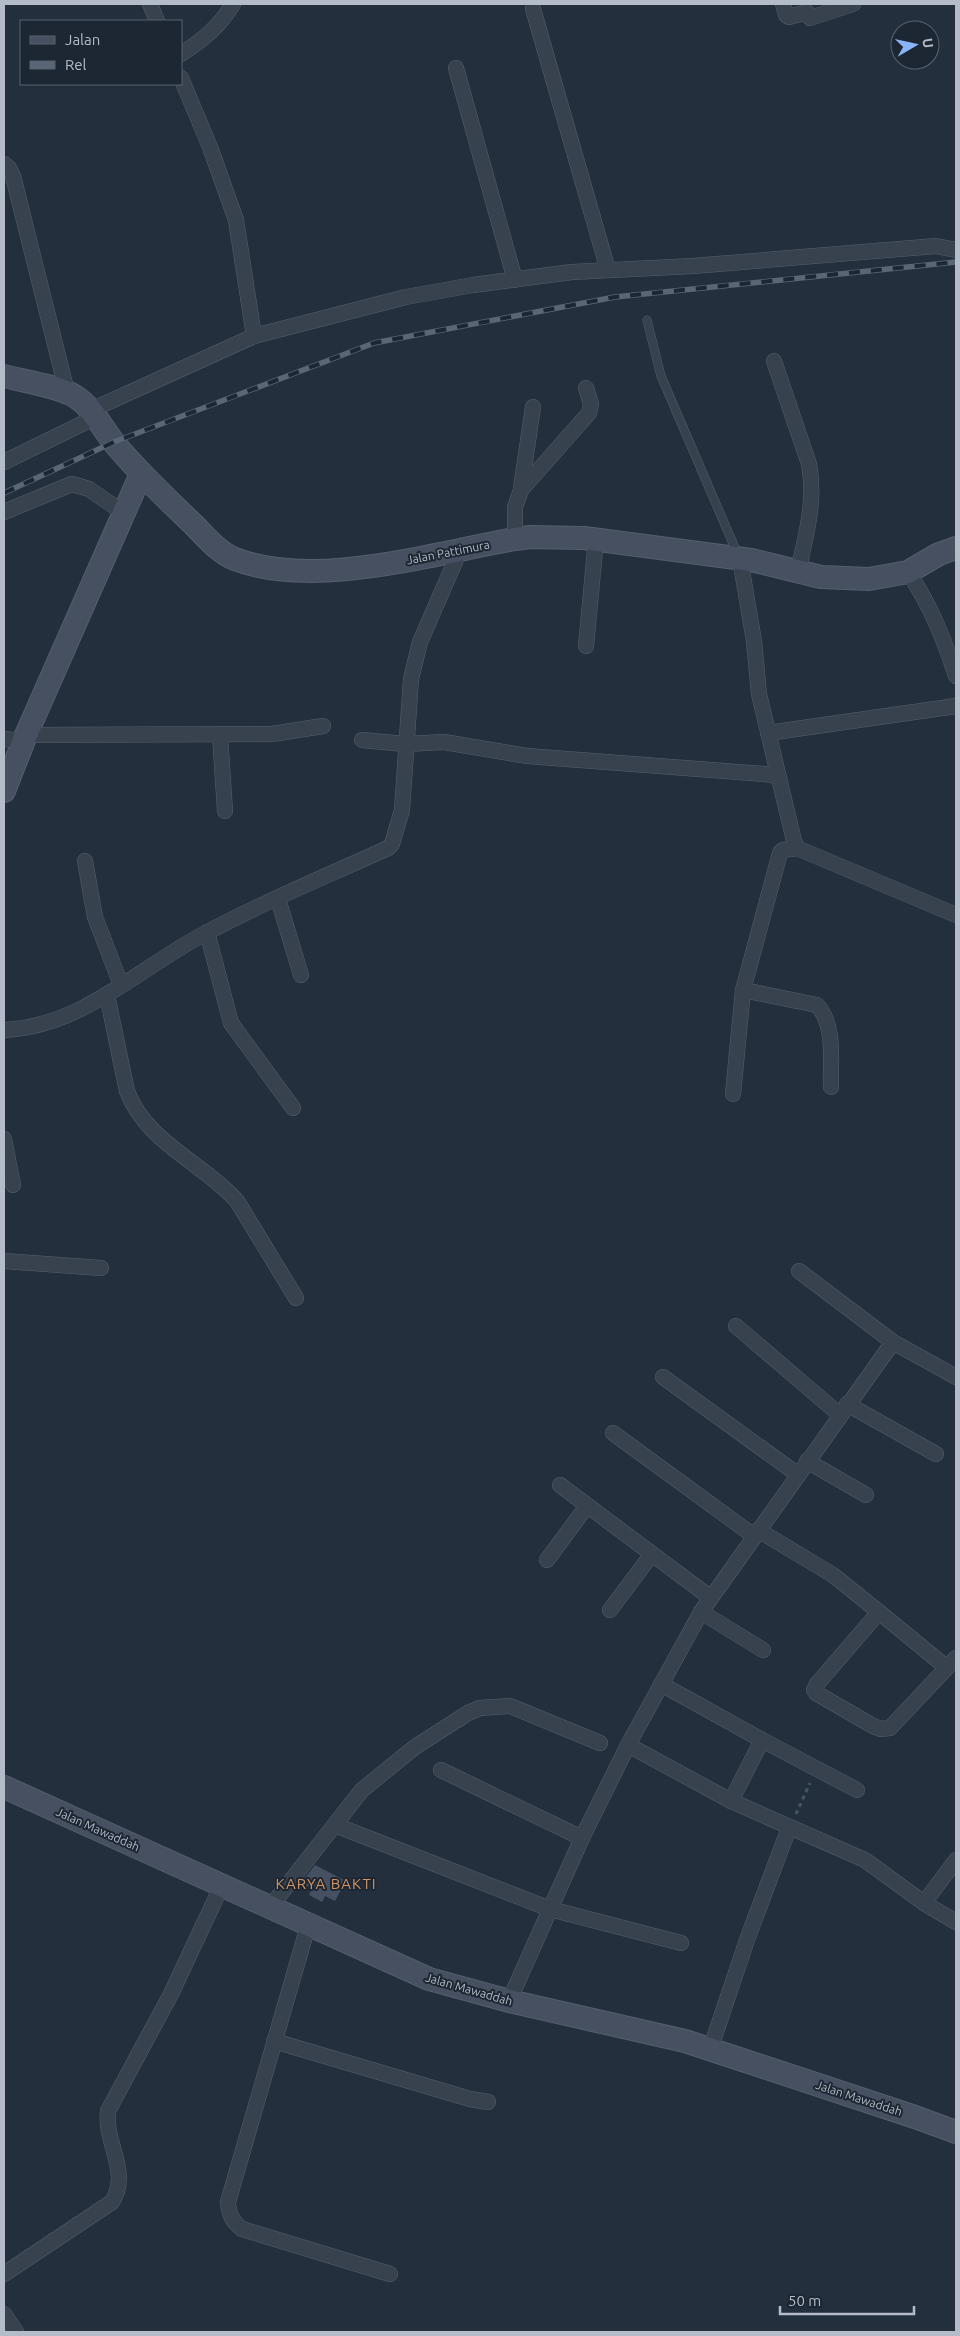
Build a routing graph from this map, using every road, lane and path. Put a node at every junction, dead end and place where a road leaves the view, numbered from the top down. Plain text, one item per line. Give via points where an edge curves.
1 (150, 4) edge
2 (233, 4) edge
3 (783, 4) edge
4 (853, 4) edge
5 (533, 9) dead end
6 (158, 20) edge
7 (182, 53) edge
8 (456, 68) dead end
9 (182, 80) edge
10 (4, 164) edge
11 (956, 250) edge
12 (608, 270) junction
13 (515, 280) junction
14 (647, 320) dead end
15 (254, 336) junction
16 (774, 361) dead end
17 (4, 376) edge
18 (586, 388) dead end
19 (67, 392) junction
20 (533, 406) dead end
21 (93, 414) junction
22 (4, 462) edge
23 (141, 474) junction
24 (521, 490) junction
25 (4, 512) edge
26 (124, 513) junction
27 (515, 539) junction
28 (596, 539) junction
29 (461, 548) junction
30 (956, 548) edge
31 (740, 559) junction
32 (798, 572) junction
33 (908, 572) junction
34 (586, 646) dead end
35 (956, 676) edge
36 (956, 706) edge
37 (323, 726) dead end
38 (768, 733) junction
39 (220, 735) junction
40 (18, 738) edge
41 (362, 740) dead end
42 (405, 744) junction
43 (777, 775) junction
44 (4, 791) edge
45 (225, 811) dead end
46 (797, 848) junction
47 (85, 862) dead end
48 (278, 899) junction
49 (956, 915) edge
50 (207, 932) junction
51 (301, 975) dead end
52 (121, 985) junction
53 (743, 990) junction
54 (107, 995) junction
55 (4, 1030) edge
56 (831, 1087) dead end
57 (733, 1094) dead end
58 (293, 1108) dead end
59 (4, 1139) edge
60 (13, 1185) dead end
61 (4, 1262) edge
62 (101, 1268) dead end
63 (799, 1271) dead end
64 (296, 1298) dead end
65 (736, 1326) dead end
66 (893, 1342) junction
67 (663, 1377) dead end
68 (956, 1377) edge
69 (844, 1409) junction
70 (612, 1432) dead end
71 (936, 1454) dead end
72 (807, 1461) junction
73 (797, 1474) junction
74 (560, 1485) dead end
75 (866, 1495) dead end
76 (587, 1506) junction
77 (756, 1533) junction
78 (652, 1554) junction
79 (547, 1560) dead end
80 (711, 1598) junction
81 (610, 1610) dead end
82 (701, 1612) junction
83 (879, 1612) junction
84 (763, 1650) dead end
85 (951, 1663) edge
86 (661, 1684) junction
87 (762, 1740) junction
88 (600, 1743) dead end
89 (628, 1745) junction
90 (817, 1769) junction
91 (441, 1770) dead end
92 (4, 1787) edge
93 (857, 1790) dead end
94 (731, 1801) junction
95 (335, 1825) junction
96 (789, 1828) junction
97 (582, 1838) junction
98 (956, 1860) edge
99 (222, 1885) junction
100 (924, 1903) junction
101 (271, 1906) junction
102 (550, 1909) junction
103 (956, 1922) edge
104 (308, 1926) junction
105 (682, 1943) dead end
106 (509, 2001) junction
107 (274, 2041) junction
108 (710, 2050) junction
109 (488, 2102) dead end
110 (956, 2132) edge
111 (4, 2274) edge
112 (390, 2274) dead end
113 (4, 2314) edge
114 (16, 2332) edge

1 - 6 street
2 - 7 street via 224,20
3 - 4 street via 789,17 804,11 810,18
5 - 12 street
8 - 13 street
9 - 15 street via 236,220
10 - 19 street via 13,176
11 - 12 street via 936,246
12 - 13 street
13 - 15 street via 406,297
14 - 31 lane via 661,376
15 - 21 street
16 - 32 street via 812,481 813,500
17 - 19 street, Jalan Pattimura
18 - 24 street via 590,413
19 - 21 street, Jalan Pattimura via 77,397
20 - 24 street
21 - 22 street
21 - 23 street, Jalan Pattimura
23 - 26 street
23 - 29 street, Jalan Pattimura via 216,547 233,558 259,566 286,570 351,570
24 - 27 street via 515,507
25 - 26 street via 72,484 89,489
26 - 40 street
27 - 28 street, Jalan Pattimura
27 - 29 street, Jalan Pattimura
28 - 31 street, Jalan Pattimura
28 - 34 street
29 - 42 street via 420,642 411,679
30 - 33 street, Jalan Pattimura
31 - 32 street, Jalan Pattimura
31 - 38 street via 759,694
32 - 33 street, Jalan Pattimura via 821,577 869,579
33 - 35 street via 927,600
36 - 38 street
37 - 39 street via 272,734
38 - 43 street
39 - 40 street
39 - 45 street
40 - 44 street
41 - 42 street
42 - 43 street via 444,742 526,756
42 - 48 street via 402,810 392,844
43 - 46 street
46 - 49 street
46 - 53 street via 780,853
47 - 52 street via 95,917
48 - 50 street
48 - 51 street
50 - 52 street
50 - 58 street via 230,1023
52 - 54 street
53 - 56 street via 817,1005 829,1026
53 - 57 street
54 - 55 street via 78,1011 50,1021
54 - 64 street via 131,1103 163,1140 227,1190
59 - 60 street
61 - 62 street
63 - 66 street
65 - 69 street
66 - 68 street
66 - 69 street
67 - 73 street
69 - 71 street
69 - 72 street
70 - 77 street
72 - 73 street
72 - 75 street
73 - 77 street
74 - 76 street
76 - 78 street
76 - 79 street
77 - 80 street
77 - 83 street via 833,1575
78 - 80 street
78 - 81 street
80 - 82 street
82 - 84 street
82 - 86 street
83 - 85 street
83 - 85 street via 817,1684 816,1693 873,1726 890,1728
86 - 87 street
86 - 89 street
87 - 90 street
87 - 94 street
88 - 95 street via 510,1706 480,1708 415,1747 362,1790
89 - 94 street
89 - 97 street
90 - 93 street
90 - 96 path
91 - 97 street
92 - 99 street, Jalan Mawaddah
94 - 96 street
95 - 101 street
95 - 102 street
96 - 100 street via 865,1860
96 - 108 street
97 - 102 street
98 - 100 street
99 - 101 street, Jalan Mawaddah
99 - 111 street via 108,2112 106,2124 120,2176 116,2196 112,2202
100 - 103 street
101 - 104 street, Jalan Mawaddah
102 - 105 street
102 - 106 street
104 - 106 street, Jalan Mawaddah via 430,1979
104 - 107 street
106 - 108 street, Jalan Mawaddah via 685,2041
107 - 109 street via 470,2100
107 - 112 street via 228,2202 233,2222 242,2229
108 - 110 street, Jalan Mawaddah
113 - 114 street

